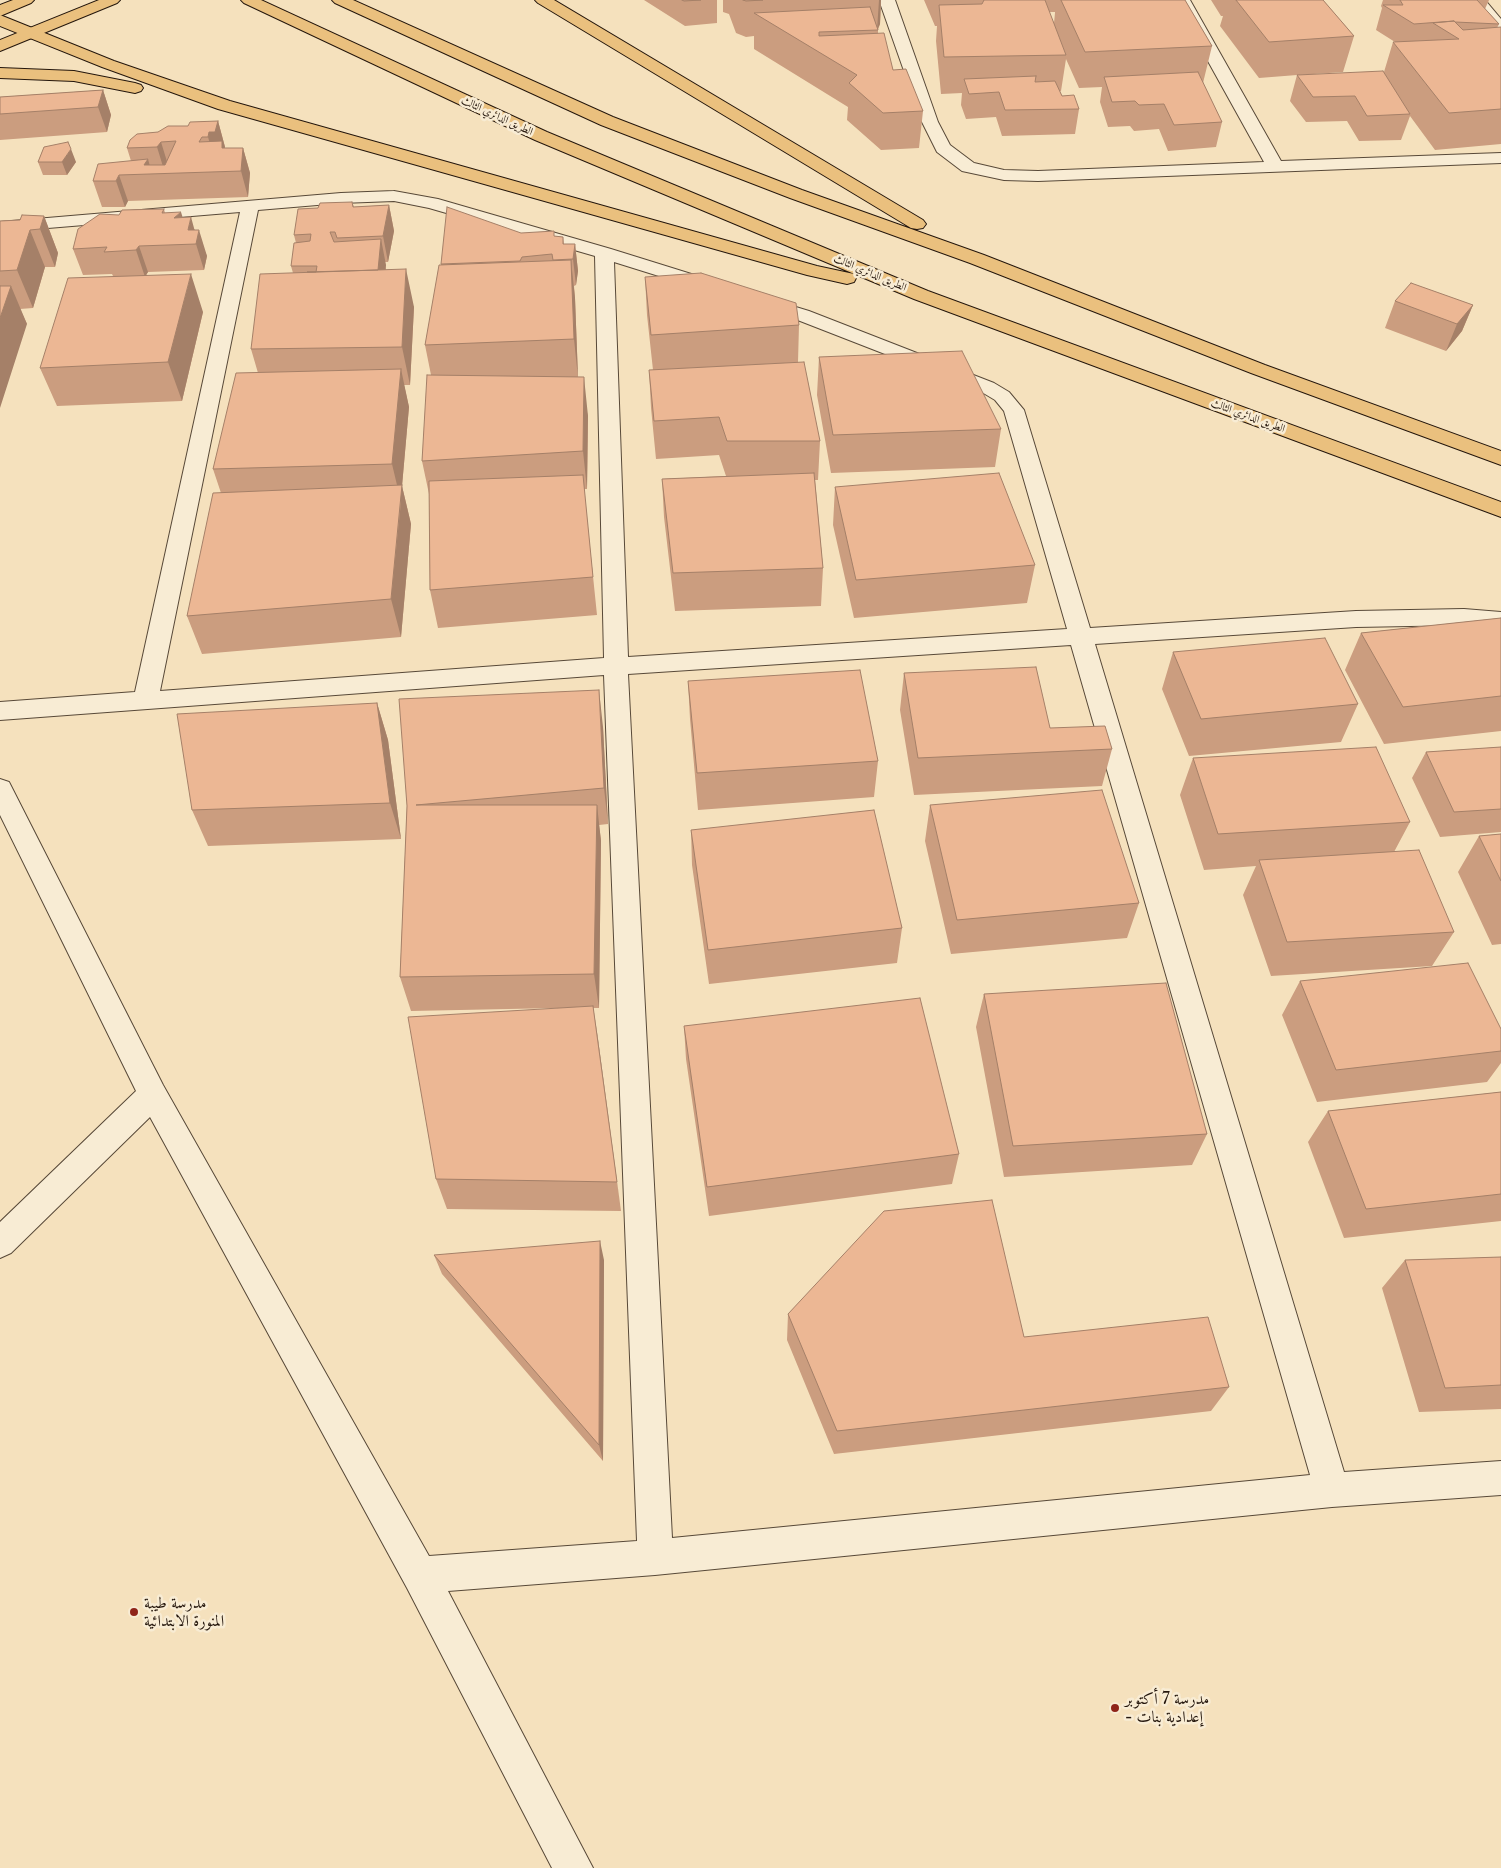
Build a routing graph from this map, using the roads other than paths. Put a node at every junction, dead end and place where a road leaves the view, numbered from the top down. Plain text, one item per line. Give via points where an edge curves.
1 (26, 0) edge
2 (112, 0) edge
3 (340, 0) edge
4 (543, 0) edge
5 (887, 0) edge
6 (1182, 0) edge
7 (1476, 0) edge
8 (251, 1) edge
9 (0, 11) edge
10 (0, 20) edge
11 (1501, 29) edge
12 (30, 33) junction
13 (0, 46) edge
14 (0, 73) edge
15 (224, 106) junction
16 (1501, 158) edge
17 (1275, 167) junction
18 (250, 206) junction
19 (0, 226) edge
20 (604, 253) junction
21 (977, 259) junction
22 (922, 295) junction
23 (1501, 458) edge
24 (1501, 510) edge
25 (1501, 620) edge
26 (1081, 636) junction
27 (616, 666) junction
28 (146, 699) junction
29 (0, 711) edge
30 (0, 789) edge
31 (154, 1094) junction
32 (0, 1243) edge
33 (1501, 1478) edge
34 (1332, 1490) junction
35 (655, 1558) junction
36 (420, 1575) junction
37 (572, 1868) edge

1 - 9 main road
2 - 12 main road
3 - 21 main road via 607,121
4 - 21 main road
5 - 17 street via 930,122 943,148 968,167 1004,175 1038,176
6 - 17 street
7 - 11 street
8 - 22 main road, الطريق الدائري الثالث via 541,136
10 - 12 main road
12 - 13 main road
12 - 15 main road
14 - 15 main road via 74,76
15 - 22 main road via 814,271
16 - 17 street
18 - 19 street
18 - 20 street via 394,196 432,203
18 - 28 street
20 - 26 street via 802,315 987,387 1002,396 1014,410
20 - 27 street
21 - 23 main road via 1258,369
22 - 24 main road, الطريق الدائري الثالث
25 - 26 street via 1356,618
26 - 27 street
26 - 34 street
27 - 28 street
27 - 35 street
28 - 29 street
30 - 31 street
31 - 32 street
31 - 36 street
33 - 34 street
34 - 35 street
35 - 36 street
36 - 37 street

